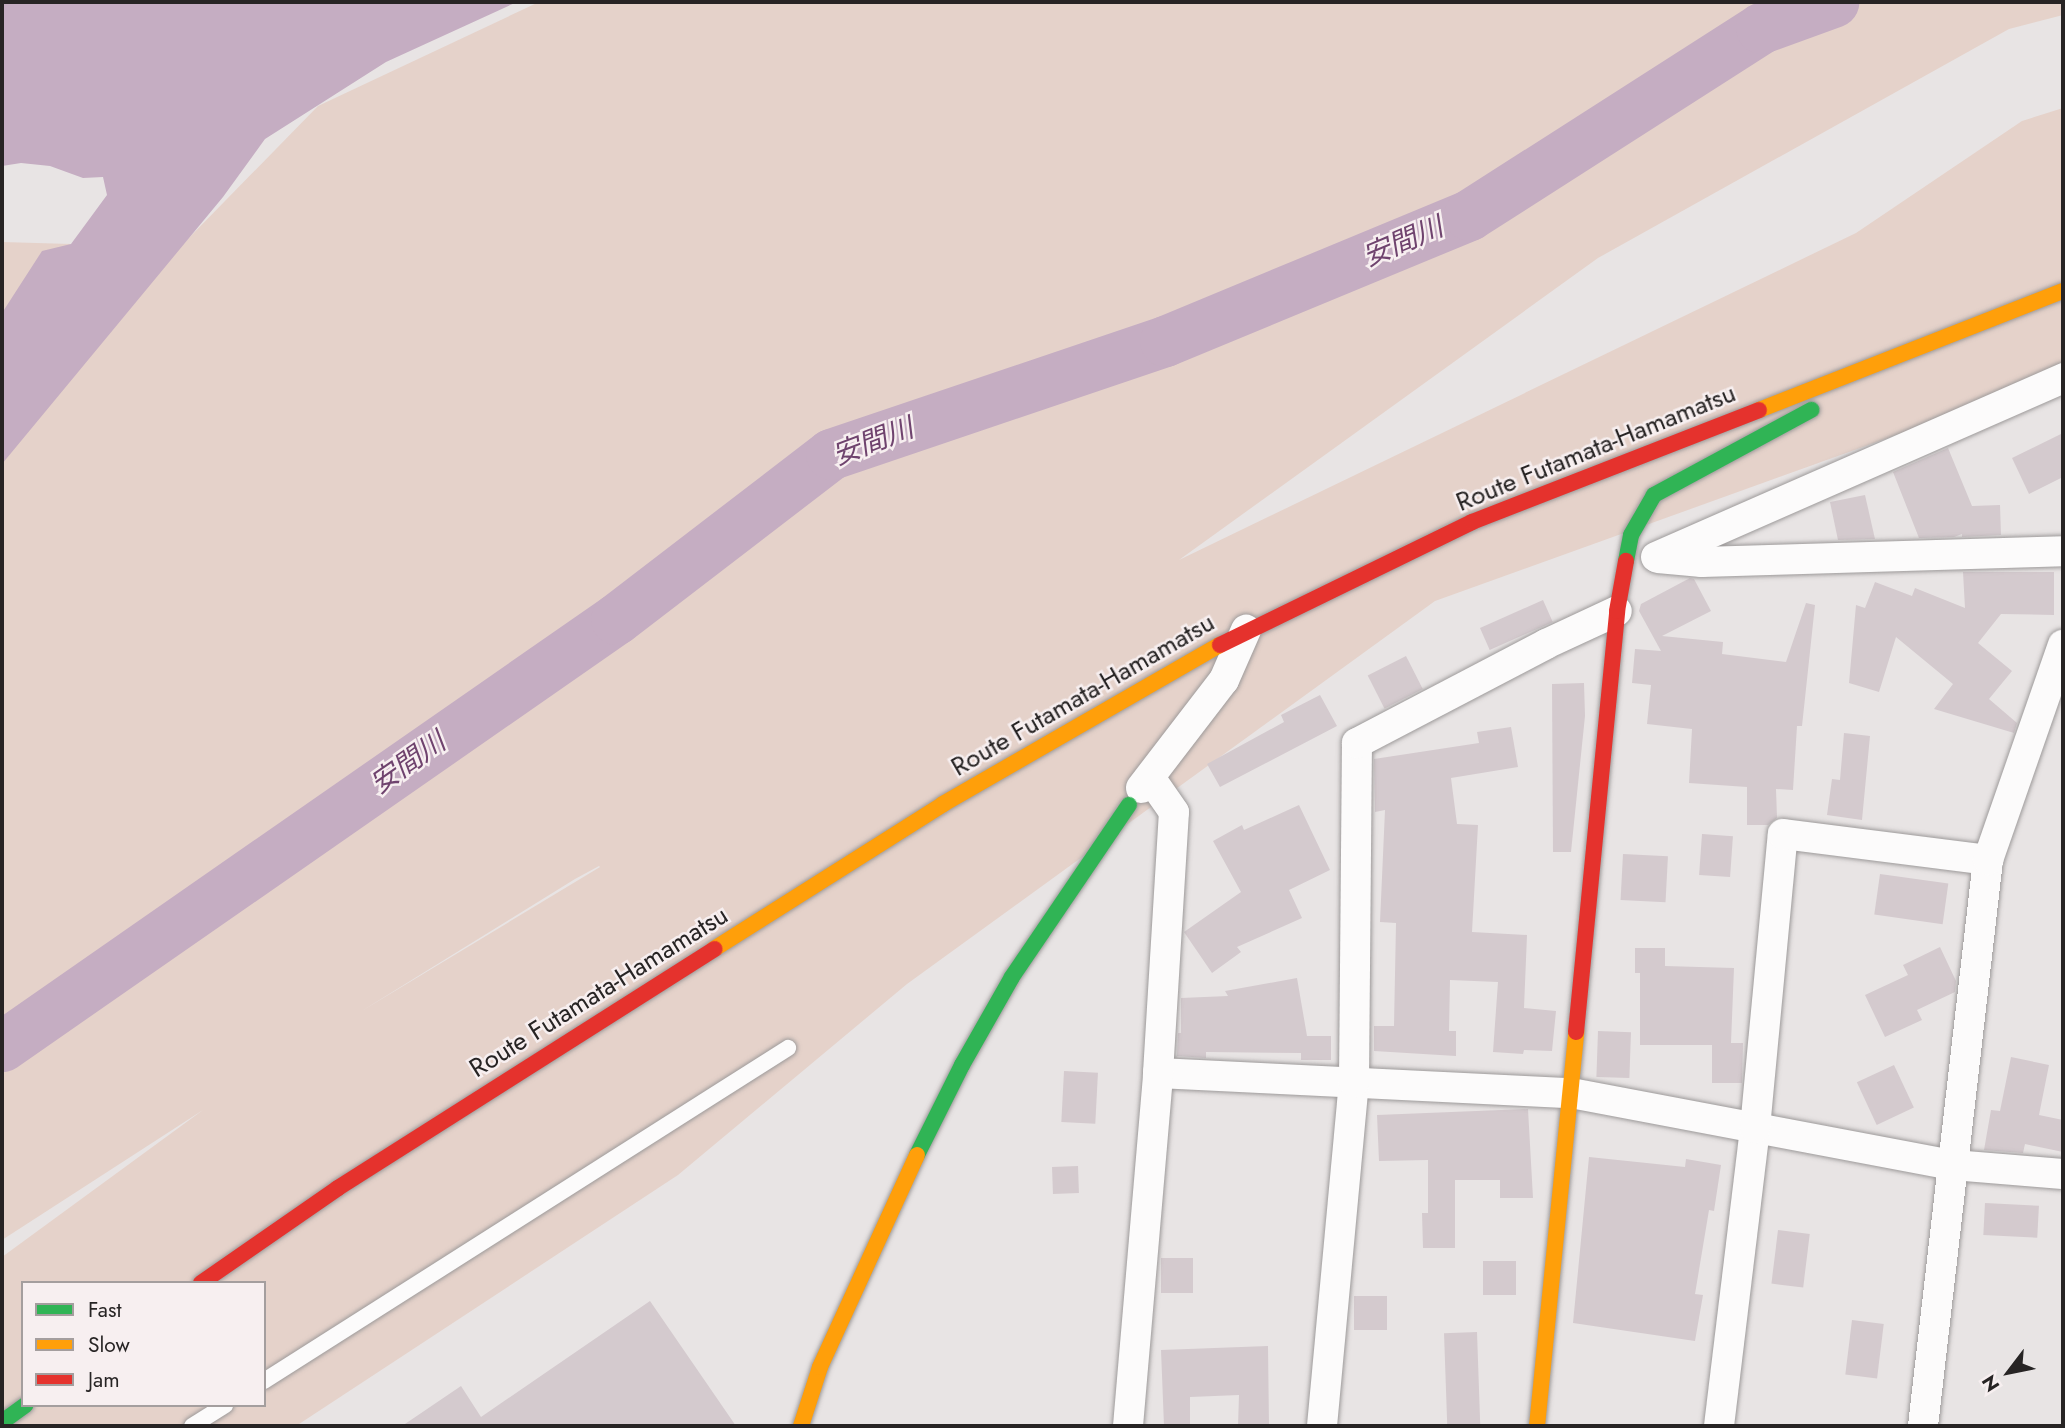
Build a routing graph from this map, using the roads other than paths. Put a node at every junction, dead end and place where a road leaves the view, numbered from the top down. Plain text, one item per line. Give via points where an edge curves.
1 (2063, 291) edge
2 (1842, 376) junction
3 (2063, 378) edge
4 (2063, 551) edge
5 (1642, 556) junction
6 (1617, 611) junction
7 (1246, 630) junction
8 (2063, 645) edge
9 (1151, 779) junction
10 (1129, 804) joint
11 (1988, 860) junction
12 (788, 1048) dead end
13 (1158, 1073) junction
14 (1354, 1082) junction
15 (1571, 1093) junction
16 (1755, 1128) junction
17 (1953, 1165) junction
18 (2063, 1174) edge
19 (204, 1281) edge
20 (266, 1380) edge
21 (22, 1407) edge
22 (222, 1407) edge
23 (2, 1422) edge
24 (192, 1426) edge
25 (801, 1426) edge
26 (1128, 1426) edge
27 (1322, 1426) edge
28 (1537, 1426) edge
29 (1719, 1426) edge
30 (1923, 1426) edge

1 - 2 main road, Route Futamata-Hamamatsu
2 - 5 main road via 1808,414 1654,495 1631,535
2 - 7 main road, Route Futamata-Hamamatsu via 1472,522
3 - 5 street
4 - 5 street via 1702,562
5 - 6 main road
6 - 14 street via 1357,743
6 - 15 main road
7 - 9 street via 1224,680
7 - 19 main road, Route Futamata-Hamamatsu via 943,804 338,1188
8 - 11 street
9 - 10 street via 1149,776
9 - 13 street via 1174,812
10 - 25 main road via 1012,977 962,1065 889,1212 820,1367
11 - 16 street via 1783,834
11 - 17 street
12 - 20 lane
13 - 14 street
13 - 26 street
14 - 15 street
14 - 27 street
15 - 16 street
15 - 28 main road
16 - 17 street
16 - 29 street
17 - 18 street
17 - 30 street
21 - 23 main road
22 - 24 lane

